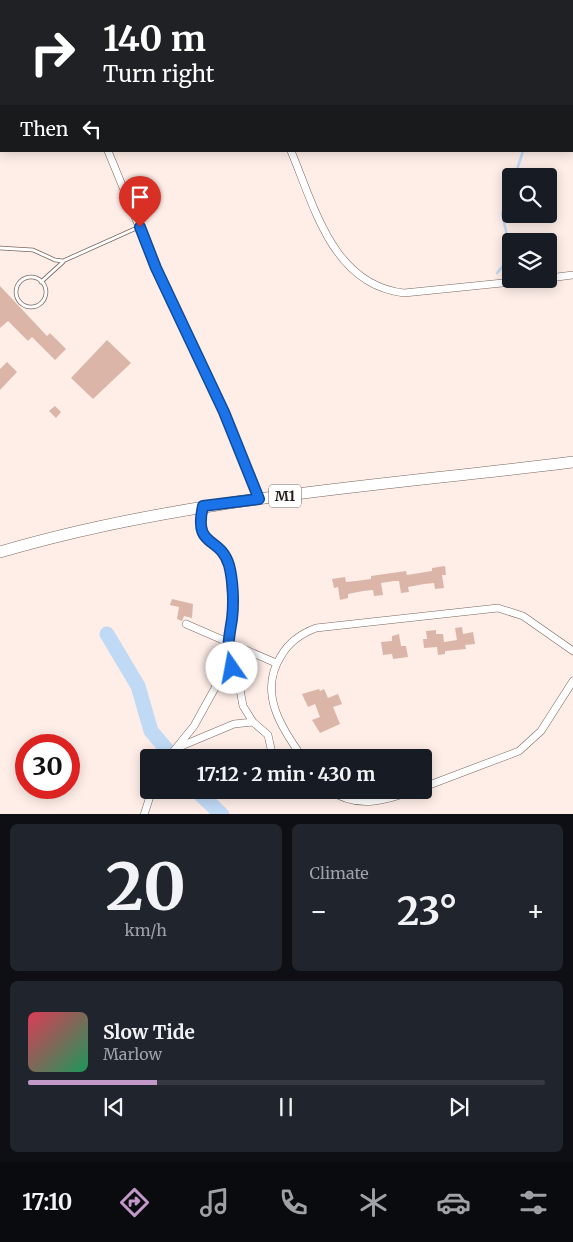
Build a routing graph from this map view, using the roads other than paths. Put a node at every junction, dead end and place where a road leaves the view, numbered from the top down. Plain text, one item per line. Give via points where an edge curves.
1 (108, 152) edge
2 (291, 152) edge
3 (140, 227) junction
4 (0, 248) edge
5 (63, 261) junction
6 (573, 275) edge
7 (557, 277) edge
8 (42, 282) junction
9 (502, 283) edge
10 (573, 462) edge
11 (259, 499) junction
12 (203, 506) junction
13 (0, 552) edge
14 (186, 624) dead end
15 (227, 640) junction
16 (573, 652) edge
17 (228, 654) junction
18 (276, 663) junction
19 (573, 681) edge
20 (253, 722) junction
21 (176, 749) edge
22 (179, 749) edge
23 (271, 749) edge
24 (297, 749) edge
25 (432, 784) edge
26 (149, 799) edge
27 (348, 799) edge
28 (388, 799) edge
29 (144, 814) edge

1 - 3 street
2 - 9 street via 332,245 347,266 368,282 392,292 404,293
3 - 5 lane
3 - 11 street via 224,412
4 - 5 lane via 33,250
5 - 8 lane
6 - 7 street
8 - 8 lane via 46,292 42,301 28,306 20,302 16,288 21,281 30,277
10 - 11 highway, M1
11 - 12 highway, M1
12 - 13 highway, M1 via 67,533
12 - 15 street via 199,521 202,534 220,550 230,572 232,616
14 - 15 street
15 - 17 street
15 - 18 street
16 - 18 street via 523,616 509,610 488,608 316,628 297,637
17 - 20 street via 240,684 243,706
17 - 21 street via 215,688 194,726
18 - 24 street via 270,686 273,706
19 - 25 street via 545,726 525,747
20 - 22 street via 234,724 191,740
20 - 23 street via 268,735
26 - 29 street
27 - 28 street via 362,802

